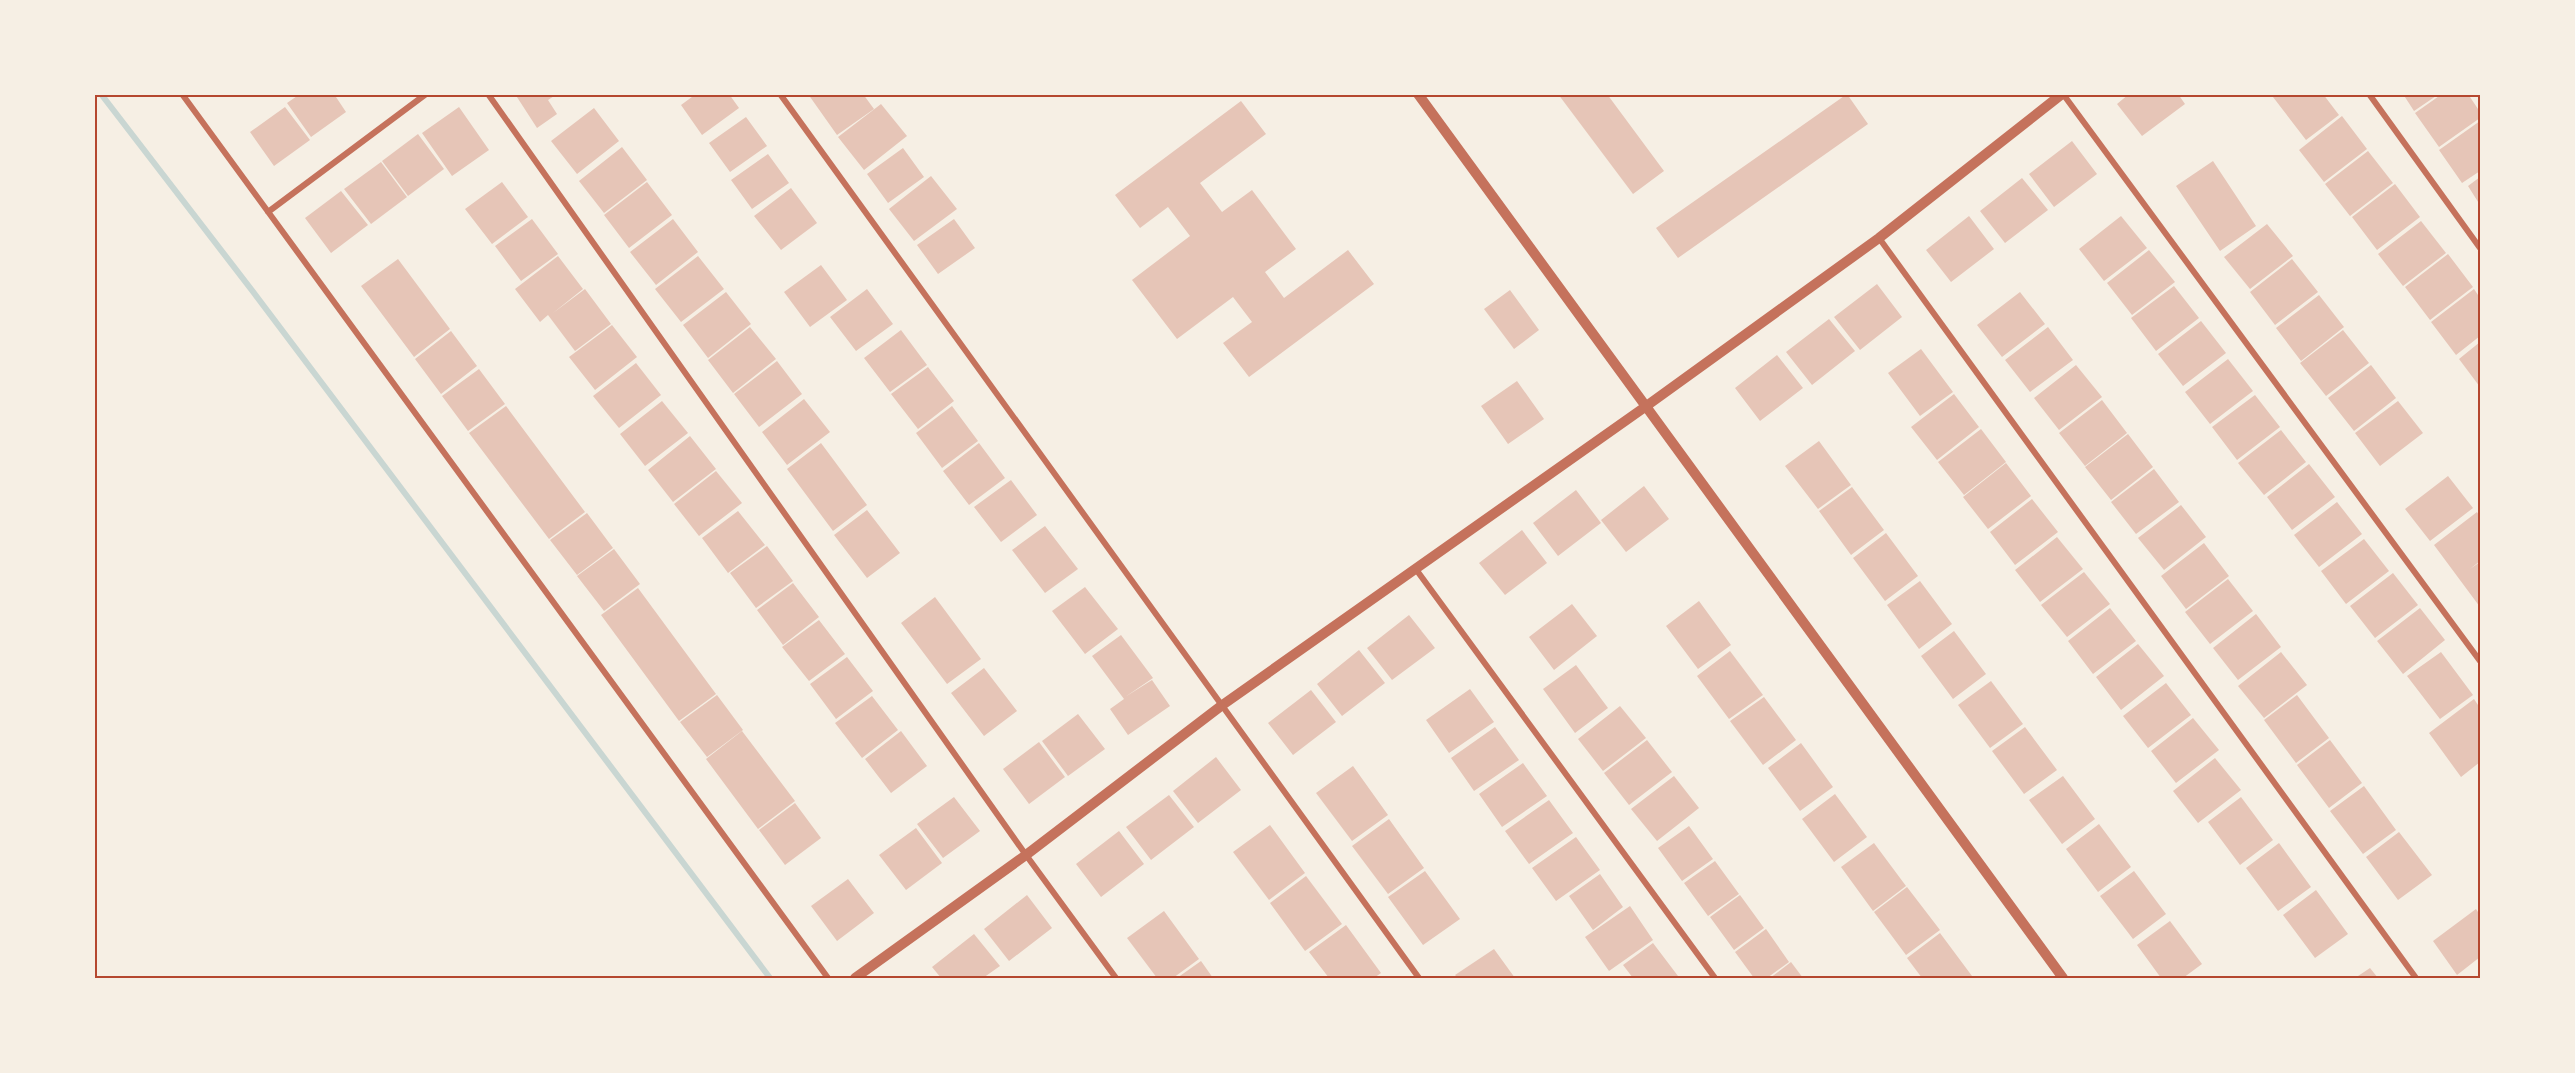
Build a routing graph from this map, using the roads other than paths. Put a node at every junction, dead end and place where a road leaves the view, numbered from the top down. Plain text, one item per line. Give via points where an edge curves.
1 (182, 94) edge
2 (426, 94) edge
3 (488, 94) edge
4 (780, 94) edge
5 (1418, 94) edge
6 (2062, 94) edge
7 (2369, 94) edge
8 (268, 212) junction
9 (1879, 237) junction
10 (2481, 248) edge
11 (1645, 406) junction
12 (1415, 568) junction
13 (2481, 661) edge
14 (1221, 706) junction
15 (1026, 855) junction
16 (828, 978) edge
17 (855, 978) edge
18 (1116, 978) edge
19 (1419, 978) edge
20 (1715, 978) edge
21 (2062, 978) edge
22 (2416, 978) edge

1 - 8 street
2 - 8 street
3 - 15 street
4 - 14 street
5 - 11 street
6 - 9 street
6 - 13 street
7 - 10 street
8 - 16 street
9 - 11 street
9 - 22 street
11 - 12 street
11 - 21 street
12 - 14 street
12 - 20 street
14 - 15 street
14 - 19 street
15 - 17 street
15 - 18 street

